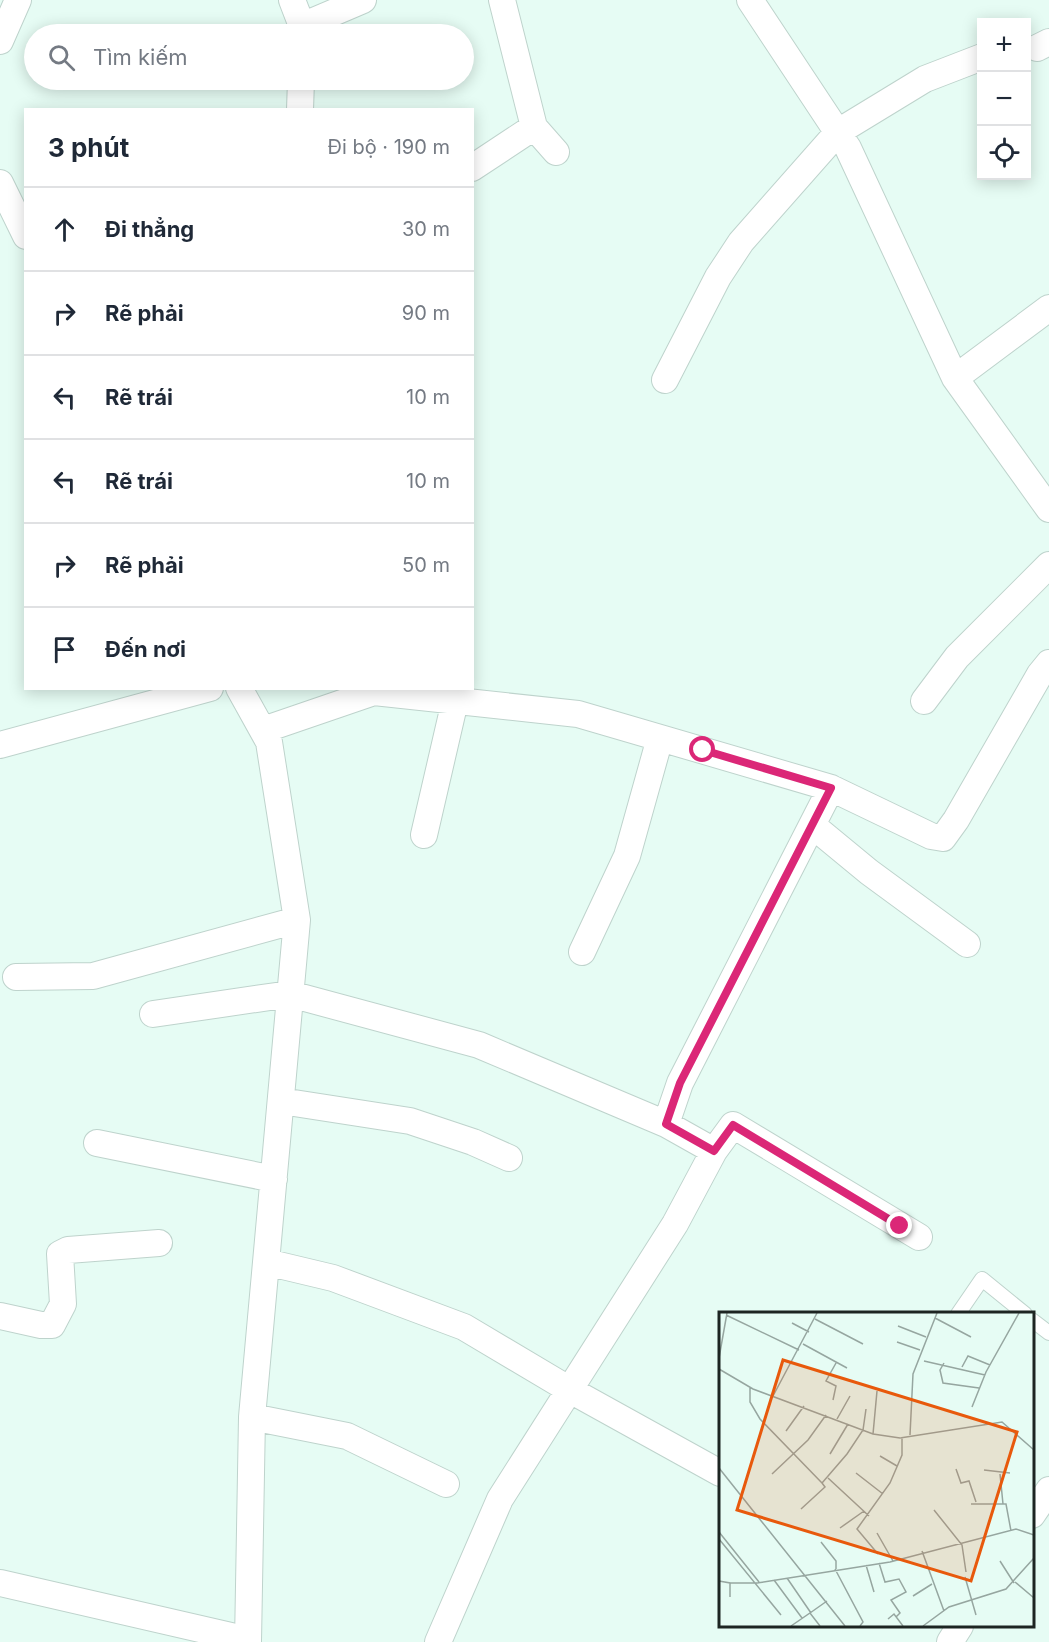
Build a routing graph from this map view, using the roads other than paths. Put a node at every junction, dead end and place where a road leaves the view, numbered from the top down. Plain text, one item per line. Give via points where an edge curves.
1 (18, 0) edge
2 (292, 0) edge
3 (363, 0) edge
4 (502, 0) edge
5 (750, 0) edge
6 (300, 24) edge
7 (314, 24) edge
8 (0, 41) edge
9 (977, 59) edge
10 (301, 90) edge
11 (300, 108) edge
12 (534, 127) junction
13 (838, 132) junction
14 (556, 152) dead end
15 (474, 167) edge
16 (0, 183) edge
17 (24, 232) edge
18 (1049, 308) edge
19 (955, 378) junction
20 (665, 380) dead end
21 (1049, 509) edge
22 (1049, 565) edge
23 (1049, 663) edge
24 (203, 690) edge
25 (239, 690) edge
26 (455, 701) junction
27 (924, 701) dead end
28 (263, 730) junction
29 (660, 738) junction
30 (0, 745) edge
31 (831, 788) junction
32 (812, 825) junction
33 (424, 835) dead end
34 (297, 920) junction
35 (967, 944) dead end
36 (582, 952) dead end
37 (16, 977) dead end
38 (290, 994) junction
39 (153, 1014) dead end
40 (281, 1101) junction
41 (666, 1124) junction
42 (97, 1143) dead end
43 (714, 1151) junction
44 (509, 1158) dead end
45 (274, 1179) junction
46 (919, 1237) dead end
47 (159, 1243) dead end
48 (266, 1262) junction
49 (959, 1312) edge
50 (1023, 1312) edge
51 (0, 1316) edge
52 (1034, 1322) edge
53 (1049, 1333) edge
54 (570, 1390) junction
55 (252, 1417) junction
56 (719, 1472) edge
57 (446, 1484) dead end
58 (1049, 1490) edge
59 (1034, 1512) edge
60 (0, 1583) edge
61 (959, 1627) edge
62 (248, 1641) edge
63 (438, 1642) edge
64 (950, 1642) edge

1 - 8 street
2 - 6 street
3 - 7 street
4 - 12 street
5 - 13 street
9 - 13 street via 925,79
10 - 11 street
12 - 14 street
12 - 15 street
13 - 19 street
13 - 20 street via 741,242 718,277
16 - 17 street
18 - 19 street
19 - 21 street
22 - 27 street via 957,657
23 - 31 street via 943,838 931,836
24 - 30 street
25 - 28 street
26 - 28 street via 374,692
26 - 29 street via 578,714
26 - 33 street
28 - 34 street via 269,742
29 - 31 street
29 - 36 street via 627,856
31 - 32 street
32 - 35 street
32 - 41 street via 680,1083
34 - 37 street via 93,976
34 - 38 street
38 - 39 street
38 - 40 street
38 - 41 street via 479,1044
40 - 44 street via 410,1121
40 - 45 street
41 - 43 street
42 - 45 street
43 - 46 street via 733,1125
43 - 54 street via 675,1224
45 - 48 street
47 - 51 street via 68,1250 60,1254 63,1304 52,1325
48 - 54 street via 333,1278 464,1327
48 - 55 street
49 - 50 lane via 982,1278
52 - 53 lane
54 - 56 street
54 - 63 street via 500,1499
55 - 57 street via 347,1436
55 - 62 street
58 - 59 street
60 - 62 street
61 - 64 street

